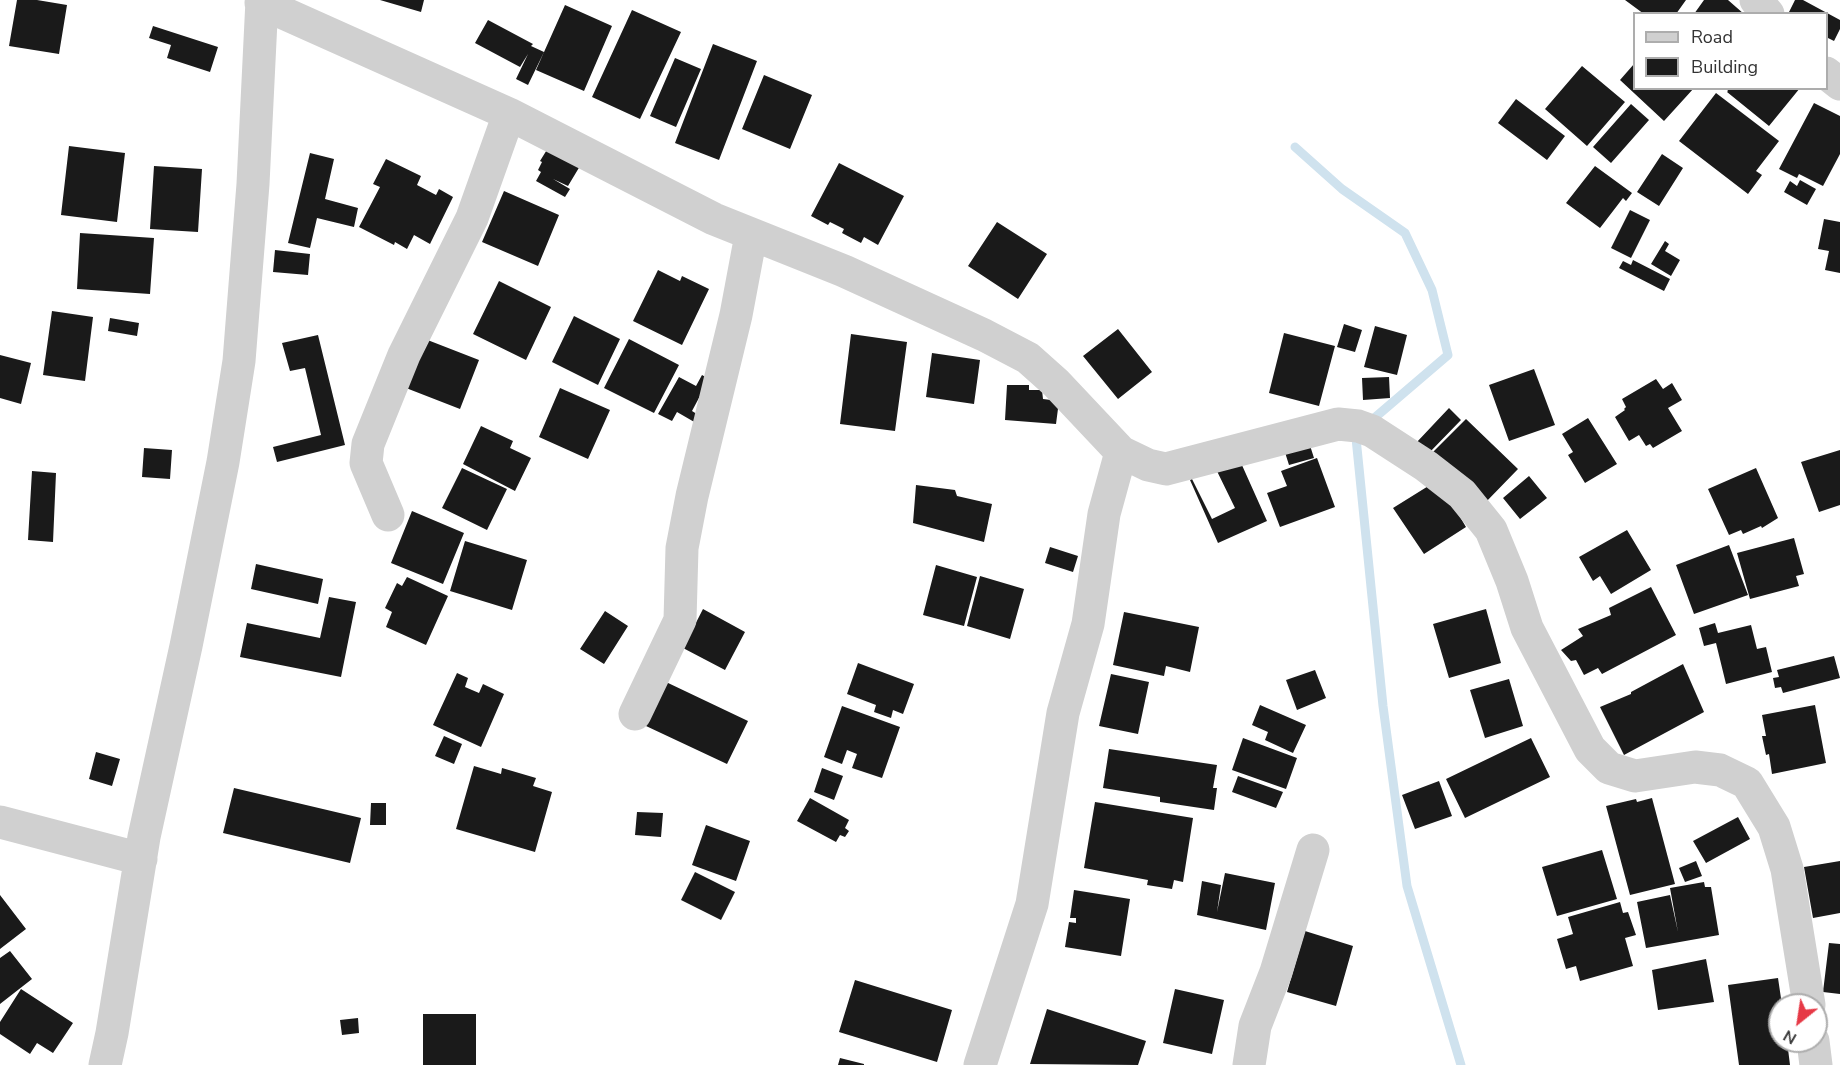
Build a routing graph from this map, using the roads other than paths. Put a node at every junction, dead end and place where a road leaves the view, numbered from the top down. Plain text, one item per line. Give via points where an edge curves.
1 (1756, 0) edge
2 (262, 1) edge
3 (1766, 12) edge
4 (1828, 75) edge
5 (1840, 84) edge
6 (509, 114) junction
7 (752, 235) junction
8 (1121, 452) junction
9 (388, 515) dead end
10 (635, 714) dead end
11 (0, 822) edge
12 (1313, 850) dead end
13 (141, 859) junction
14 (1807, 993) edge
15 (105, 1065) edge
16 (980, 1065) edge
17 (1249, 1065) edge

1 - 3 street
2 - 6 street
2 - 13 street via 239,361 223,462
4 - 5 street
6 - 7 street
6 - 9 street via 472,218 404,356 368,444 366,463
7 - 8 street via 844,271 1028,357
7 - 10 street via 682,548 680,620
8 - 14 street via 1166,469 1338,424 1372,431 1447,481 1491,530 1527,628 1590,749 1609,768 1635,776 1695,767 1720,770 1747,783 1774,827 1787,869
8 - 16 street via 1104,514 1088,624 1063,713 1032,904
11 - 13 street
12 - 17 street via 1276,972 1255,1026
13 - 15 street

